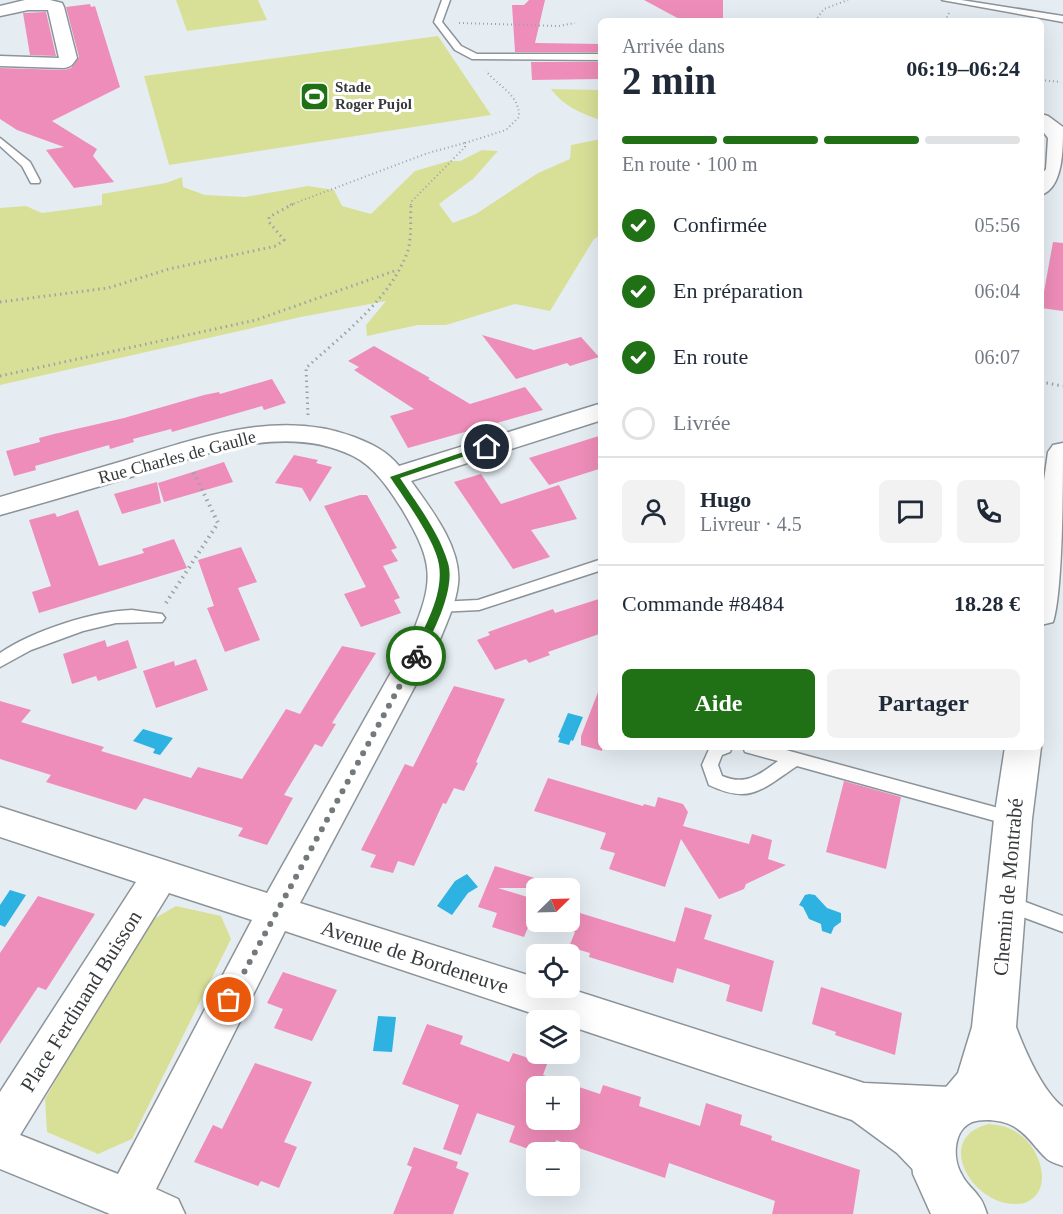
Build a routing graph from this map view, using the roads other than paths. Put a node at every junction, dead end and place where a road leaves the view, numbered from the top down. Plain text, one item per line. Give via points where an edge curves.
1 (446, 0) edge
2 (947, 1) edge
3 (0, 11) edge
4 (1063, 19) edge
5 (598, 57) edge
6 (0, 61) edge
7 (1044, 122) edge
8 (0, 141) edge
9 (1059, 171) edge
10 (35, 181) dead end
11 (1044, 186) edge
12 (598, 412) edge
13 (1063, 453) edge
14 (394, 477) junction
15 (0, 506) edge
16 (598, 565) edge
17 (1044, 591) edge
18 (438, 608) junction
19 (157, 618) road end
20 (0, 661) edge
21 (718, 750) edge
22 (763, 750) edge
23 (1023, 750) edge
24 (796, 758) junction
25 (1013, 819) junction
26 (0, 822) edge
27 (161, 873) junction
28 (1005, 903) junction
29 (276, 913) junction
30 (1063, 924) edge
31 (994, 1027) junction
32 (864, 1103) junction
33 (957, 1105) junction
34 (0, 1129) edge
35 (1050, 1129) edge
36 (0, 1148) edge
37 (947, 1195) edge
38 (145, 1208) edge

1 - 5 lane via 438,22 466,54 485,58
2 - 4 lane
3 - 6 street via 43,2 56,7 68,58 64,63
7 - 9 street via 1057,134
8 - 10 lane via 26,164
9 - 11 street
12 - 14 street
13 - 17 street
14 - 15 street, Rue Charles de Gaulle via 385,465 362,450 329,438 309,434 243,436
14 - 18 street, Rue Charles de Gaulle via 440,551 445,578
16 - 18 lane via 479,604
18 - 29 street, Rue Charles de Gaulle via 426,637
19 - 20 lane via 107,619 19,648
21 - 24 lane via 710,765 714,780 743,790 761,784 776,769
22 - 24 lane
23 - 25 street, Chemin de Montrabé
24 - 25 lane
25 - 28 street, Chemin de Montrabé
26 - 27 street, Avenue de Bordeneuve
27 - 29 street, Avenue de Bordeneuve
27 - 34 street, Place Ferdinand Buisson
28 - 30 lane
28 - 31 street, Chemin de Montrabé
29 - 32 street, Avenue de Bordeneuve
29 - 38 street
31 - 33 street, Chemin de Montrabé via 976,1086
31 - 35 street, Chemin de Montrabé via 1009,1064
32 - 33 street, Avenue de Bordeneuve
32 - 37 street, Avenue de Bordeneuve via 912,1138
33 - 35 street via 981,1096 1000,1098 1019,1104
33 - 37 street, Chemin de Montrabé via 941,1118 933,1145
36 - 38 street

